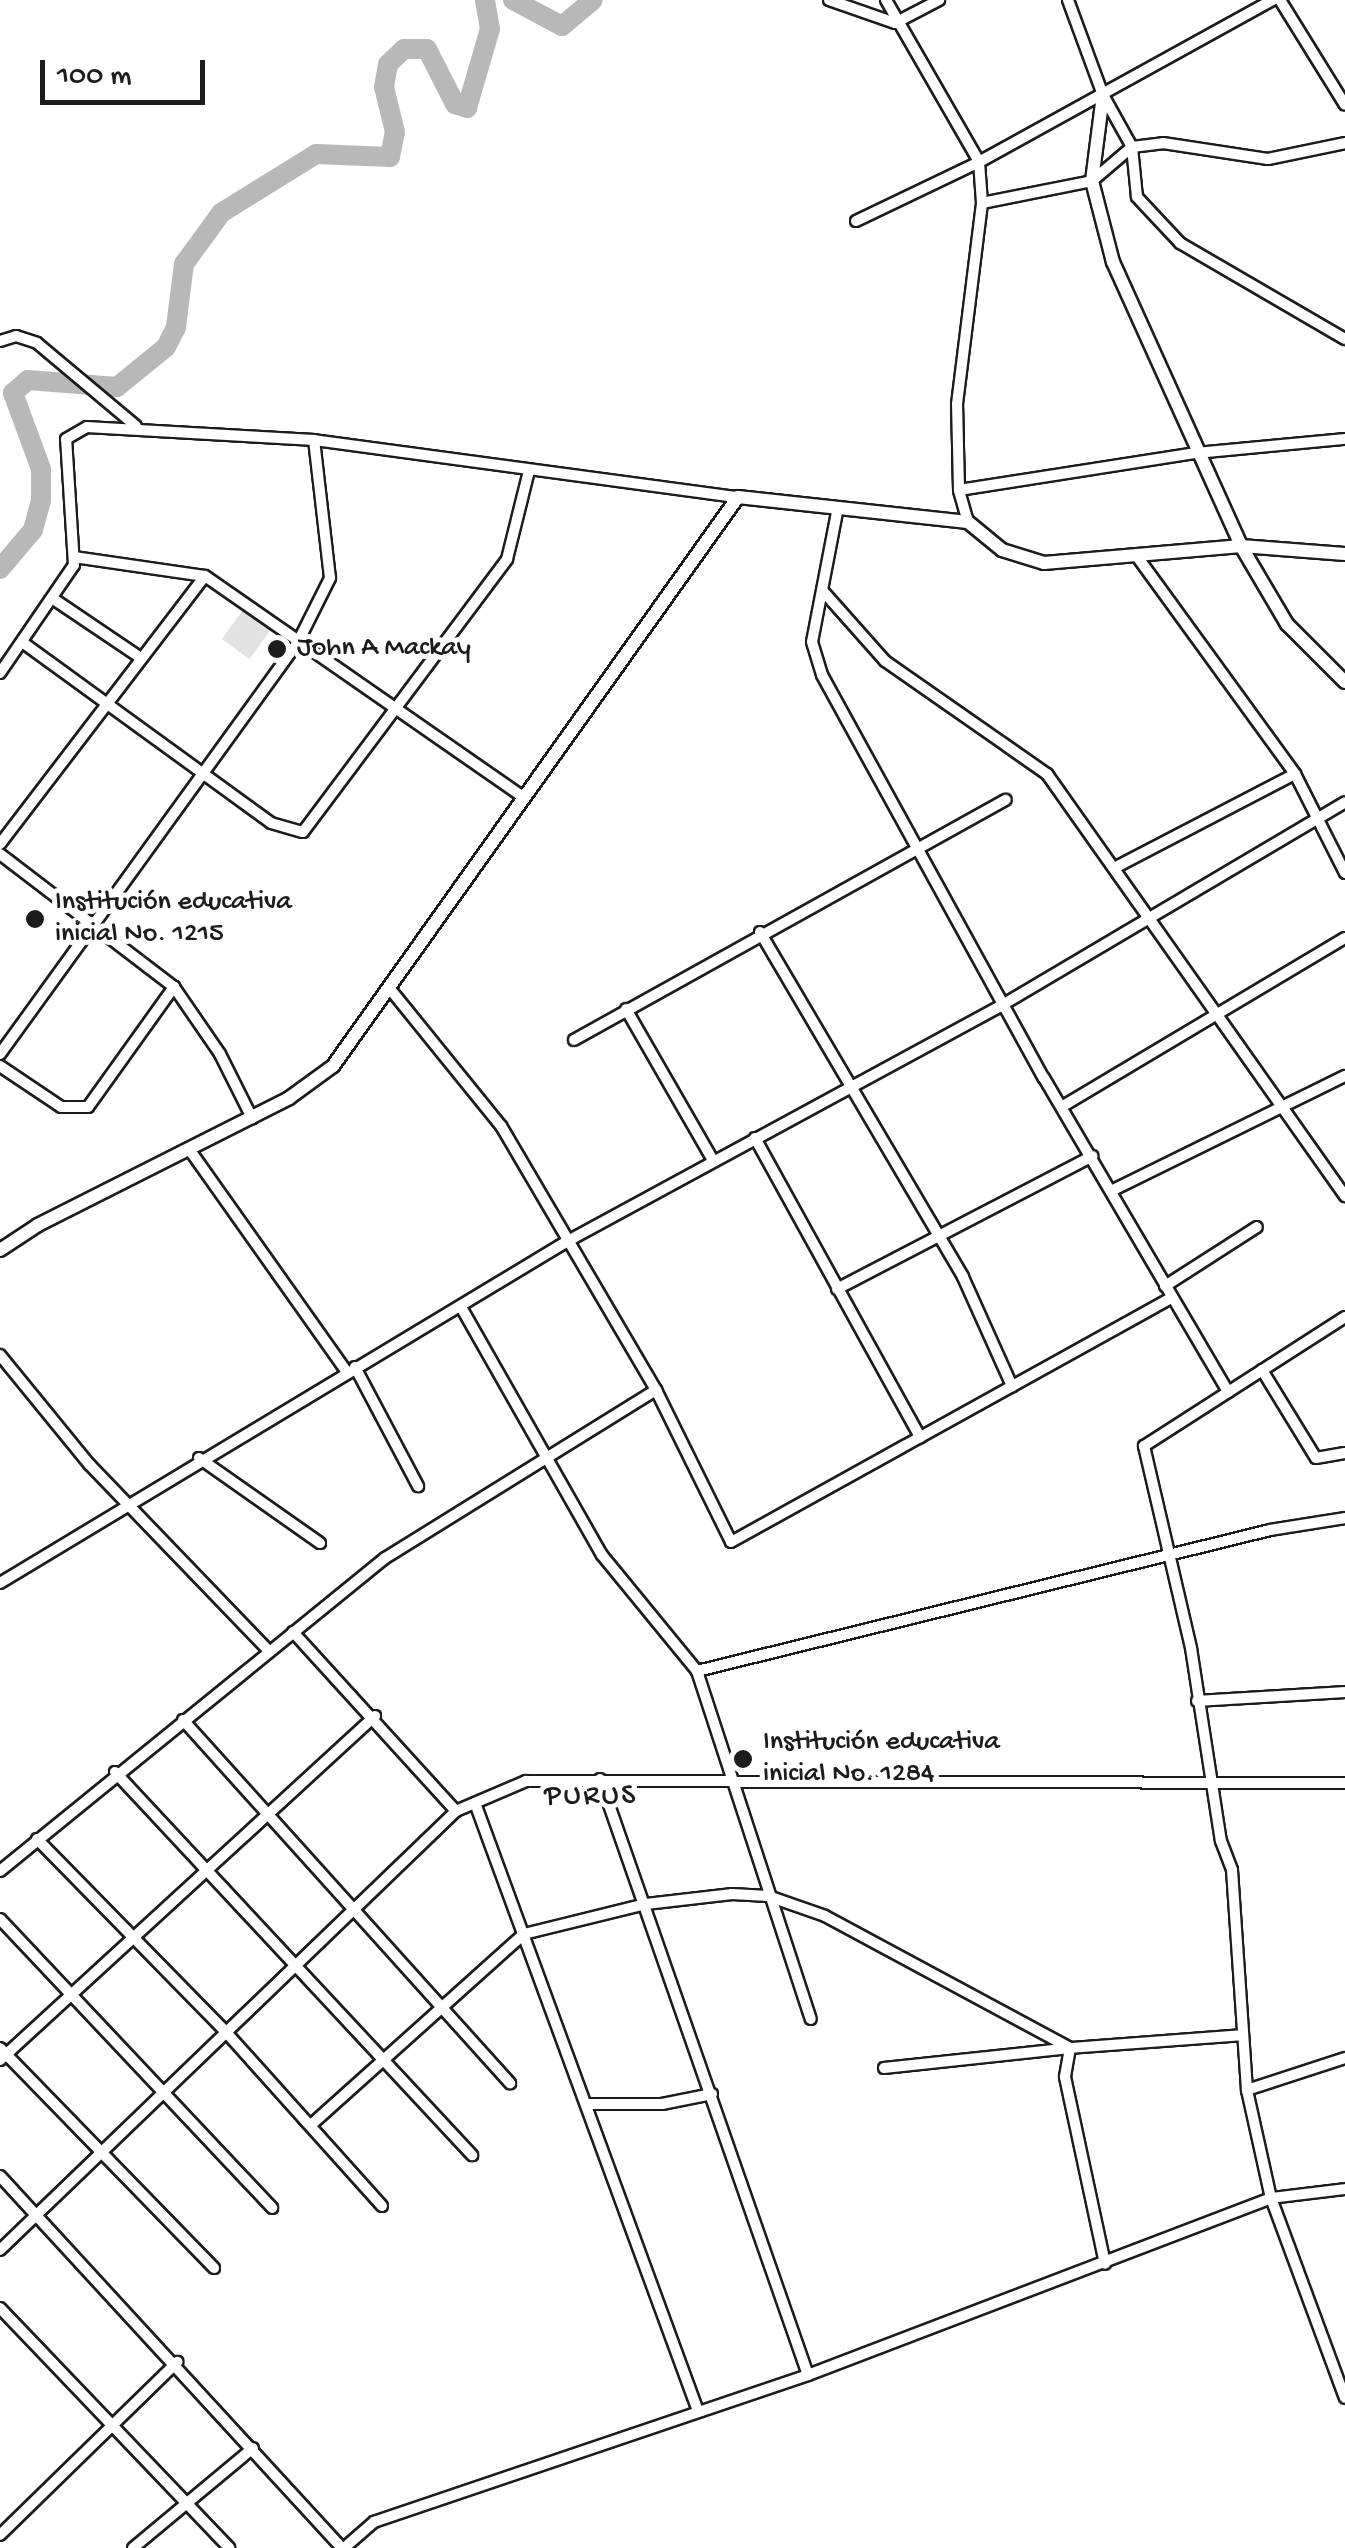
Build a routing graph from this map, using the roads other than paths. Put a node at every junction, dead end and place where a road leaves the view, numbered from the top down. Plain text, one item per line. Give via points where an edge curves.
1 (828, 0) edge
2 (886, 0) edge
3 (939, 0) edge
4 (1068, 0) edge
5 (1276, 0) edge
6 (895, 24) junction
7 (1103, 95) junction
8 (1345, 105) edge
9 (1345, 144) edge
10 (1132, 148) junction
11 (979, 162) junction
12 (1092, 180) junction
13 (982, 203) junction
14 (856, 221) dead end
15 (1345, 339) edge
16 (0, 341) edge
17 (136, 426) junction
18 (1345, 439) edge
19 (314, 440) junction
20 (1196, 453) junction
21 (529, 471) junction
22 (959, 490) junction
23 (738, 497) junction
24 (838, 506) junction
25 (968, 522) junction
26 (1241, 546) junction
27 (1345, 554) edge
28 (1136, 555) junction
29 (74, 557) junction
30 (205, 576) junction
31 (822, 590) junction
32 (52, 598) junction
33 (22, 642) junction
34 (298, 642) junction
35 (141, 658) junction
36 (0, 673) edge
37 (1345, 682) edge
38 (106, 703) junction
39 (400, 706) junction
40 (200, 774) junction
41 (1294, 774) junction
42 (523, 797) junction
43 (1006, 800) dead end
44 (1345, 802) edge
45 (1315, 819) junction
46 (0, 844) edge
47 (916, 845) junction
48 (0, 854) edge
49 (1118, 866) junction
50 (1345, 874) edge
51 (1152, 916) junction
52 (90, 922) junction
53 (760, 932) junction
54 (1345, 938) edge
55 (174, 987) junction
56 (391, 990) junction
57 (1004, 1004) junction
58 (626, 1009) junction
59 (1218, 1015) junction
60 (574, 1040) dead end
61 (0, 1054) edge
62 (0, 1066) edge
63 (1345, 1076) edge
64 (848, 1086) junction
65 (1063, 1106) junction
66 (1283, 1106) junction
67 (252, 1118) junction
68 (755, 1138) junction
69 (189, 1148) junction
70 (1092, 1156) junction
71 (712, 1160) junction
72 (1111, 1191) junction
73 (1345, 1196) edge
74 (1257, 1227) dead end
75 (934, 1236) junction
76 (566, 1242) junction
77 (0, 1250) edge
78 (1165, 1286) junction
79 (837, 1289) junction
80 (1171, 1298) junction
81 (461, 1307) junction
82 (1345, 1317) edge
83 (0, 1356) edge
84 (351, 1370) junction
85 (1262, 1370) junction
86 (1012, 1386) junction
87 (656, 1390) junction
88 (1228, 1392) junction
89 (920, 1437) junction
90 (1345, 1453) edge
91 (546, 1457) junction
92 (199, 1458) junction
93 (418, 1486) dead end
94 (125, 1503) junction
95 (1345, 1518) edge
96 (320, 1543) dead end
97 (1170, 1554) junction
98 (0, 1583) edge
99 (293, 1632) junction
100 (269, 1651) junction
101 (697, 1670) junction
102 (1345, 1692) edge
103 (1197, 1701) junction
104 (375, 1716) junction
105 (184, 1720) junction
106 (115, 1772) junction
107 (600, 1778) junction
108 (728, 1779) junction
109 (1210, 1779) junction
110 (1345, 1783) edge
111 (475, 1803) junction
112 (456, 1811) junction
113 (269, 1814) junction
114 (37, 1838) junction
115 (0, 1871) edge
116 (206, 1872) junction
117 (768, 1896) junction
118 (646, 1904) junction
119 (356, 1909) junction
120 (0, 1919) edge
121 (524, 1934) junction
122 (136, 1936) junction
123 (291, 1968) junction
124 (70, 1997) junction
125 (444, 2008) junction
126 (811, 2019) dead end
127 (225, 2031) junction
128 (1243, 2035) junction
129 (1070, 2048) junction
130 (2, 2054) edge
131 (1345, 2058) edge
132 (382, 2062) junction
133 (884, 2068) dead end
134 (510, 2083) dead end
135 (1247, 2090) junction
136 (160, 2092) junction
137 (712, 2094) junction
138 (586, 2104) junction
139 (312, 2124) junction
140 (101, 2152) junction
141 (472, 2156) dead end
142 (0, 2176) edge
143 (1345, 2190) edge
144 (1270, 2198) junction
145 (382, 2206) dead end
146 (272, 2208) dead end
147 (36, 2215) junction
148 (0, 2250) edge
149 (1105, 2264) junction
150 (214, 2268) dead end
151 (0, 2308) edge
152 (177, 2362) junction
153 (808, 2375) junction
154 (1345, 2398) edge
155 (698, 2411) junction
156 (114, 2424) junction
157 (253, 2448) junction
158 (187, 2503) junction
159 (0, 2534) edge
160 (133, 2548) edge
161 (229, 2548) edge
162 (343, 2548) edge

1 - 6 street
2 - 6 street
3 - 6 street
4 - 7 street
5 - 7 street
5 - 8 street
6 - 11 street
7 - 10 street
7 - 11 street
7 - 12 street
9 - 10 street via 1268,159 1162,143
10 - 12 street
10 - 15 street via 1136,197 1180,243
11 - 13 street
11 - 14 street
12 - 13 street
12 - 20 street via 1113,262
13 - 22 street via 957,404
16 - 17 street via 16,336 37,343 109,410
17 - 19 street
17 - 29 street via 86,427 66,439
18 - 20 street
19 - 21 street
19 - 34 street via 330,578
20 - 22 street
20 - 26 street
21 - 23 street
21 - 39 street via 507,559
22 - 25 street
23 - 24 street
23 - 42 street
24 - 25 street
24 - 31 street
25 - 28 street via 1002,550 1044,563
26 - 27 street
26 - 28 street
26 - 37 street via 1288,624
28 - 41 street
29 - 30 street
29 - 32 street
30 - 34 street
30 - 35 street
31 - 47 street via 812,642 822,675
31 - 49 street via 885,662 1047,774
32 - 33 street
32 - 35 street
33 - 36 street
33 - 38 street
34 - 39 street
34 - 40 street
35 - 38 street
38 - 40 street
38 - 46 street
39 - 40 street via 308,829 282,830
39 - 42 street
40 - 52 street
41 - 45 street
41 - 49 street
42 - 56 street
43 - 47 street
44 - 45 street
45 - 50 street
45 - 51 street
47 - 53 street
47 - 57 street
48 - 52 street
49 - 51 street
51 - 57 street
51 - 59 street
52 - 55 street
52 - 61 street
53 - 58 street
53 - 64 street
54 - 59 street
55 - 62 street via 88,1107 61,1106
55 - 67 street via 220,1054
56 - 67 street via 333,1066
56 - 76 street via 470,1081
57 - 64 street
57 - 65 street
58 - 60 street
58 - 71 street
59 - 65 street
59 - 66 street
63 - 66 street
64 - 68 street
64 - 75 street
65 - 70 street
66 - 72 street
66 - 73 street
67 - 69 street
68 - 71 street
68 - 79 street
69 - 77 street
69 - 84 street
70 - 72 street
70 - 75 street
71 - 76 street
72 - 78 street
74 - 78 street
75 - 79 street
75 - 86 street via 962,1277
76 - 81 street
76 - 87 street
78 - 80 street
79 - 89 street
80 - 86 street
80 - 88 street
81 - 84 street
81 - 91 street
82 - 85 street
83 - 94 street
84 - 92 street
84 - 93 street
85 - 88 street
85 - 90 street via 1316,1458
86 - 89 street
87 - 89 street via 731,1542
87 - 91 street
88 - 97 street via 1144,1446
91 - 99 street via 385,1558
91 - 101 street via 602,1555
92 - 94 street
92 - 96 street
94 - 98 street
94 - 100 street
95 - 97 street
97 - 101 street
97 - 103 street
99 - 100 street
99 - 104 street
100 - 105 street
101 - 108 street
102 - 103 street
103 - 109 street
104 - 112 street
104 - 113 street
105 - 106 street
105 - 113 street
106 - 114 street
106 - 116 street
107 - 108 street
107 - 111 street via 526,1781
107 - 118 street
108 - 109 street via 1082,1787
108 - 117 street
109 - 110 street
109 - 128 street via 1232,1870
111 - 112 street
111 - 121 street
112 - 119 street
113 - 116 street
113 - 119 street
114 - 115 street
114 - 122 street
116 - 122 street
116 - 123 street
117 - 118 street
117 - 126 street
117 - 129 street via 825,1916
118 - 121 street
118 - 137 street
119 - 123 street
119 - 125 street
120 - 124 street
121 - 125 street
121 - 138 street
122 - 124 street
122 - 127 street
123 - 127 street
123 - 132 street
124 - 130 street
124 - 136 street
125 - 132 street
125 - 134 street
127 - 136 street
127 - 139 street
128 - 129 street
128 - 135 street
129 - 133 street
129 - 149 street via 1065,2077
130 - 140 street
131 - 135 street
132 - 139 street
132 - 141 street
135 - 144 street
136 - 140 street
136 - 146 street
137 - 138 street via 662,2104
137 - 153 street
138 - 155 street
139 - 145 street
140 - 147 street
140 - 150 street
142 - 147 street
143 - 144 street
144 - 149 street
144 - 154 street
147 - 148 street
147 - 152 street
149 - 153 street
151 - 156 street
152 - 156 street
152 - 157 street
153 - 155 street
155 - 162 street via 374,2522
156 - 158 street
156 - 159 street
157 - 158 street
157 - 162 street
158 - 160 street
158 - 161 street

